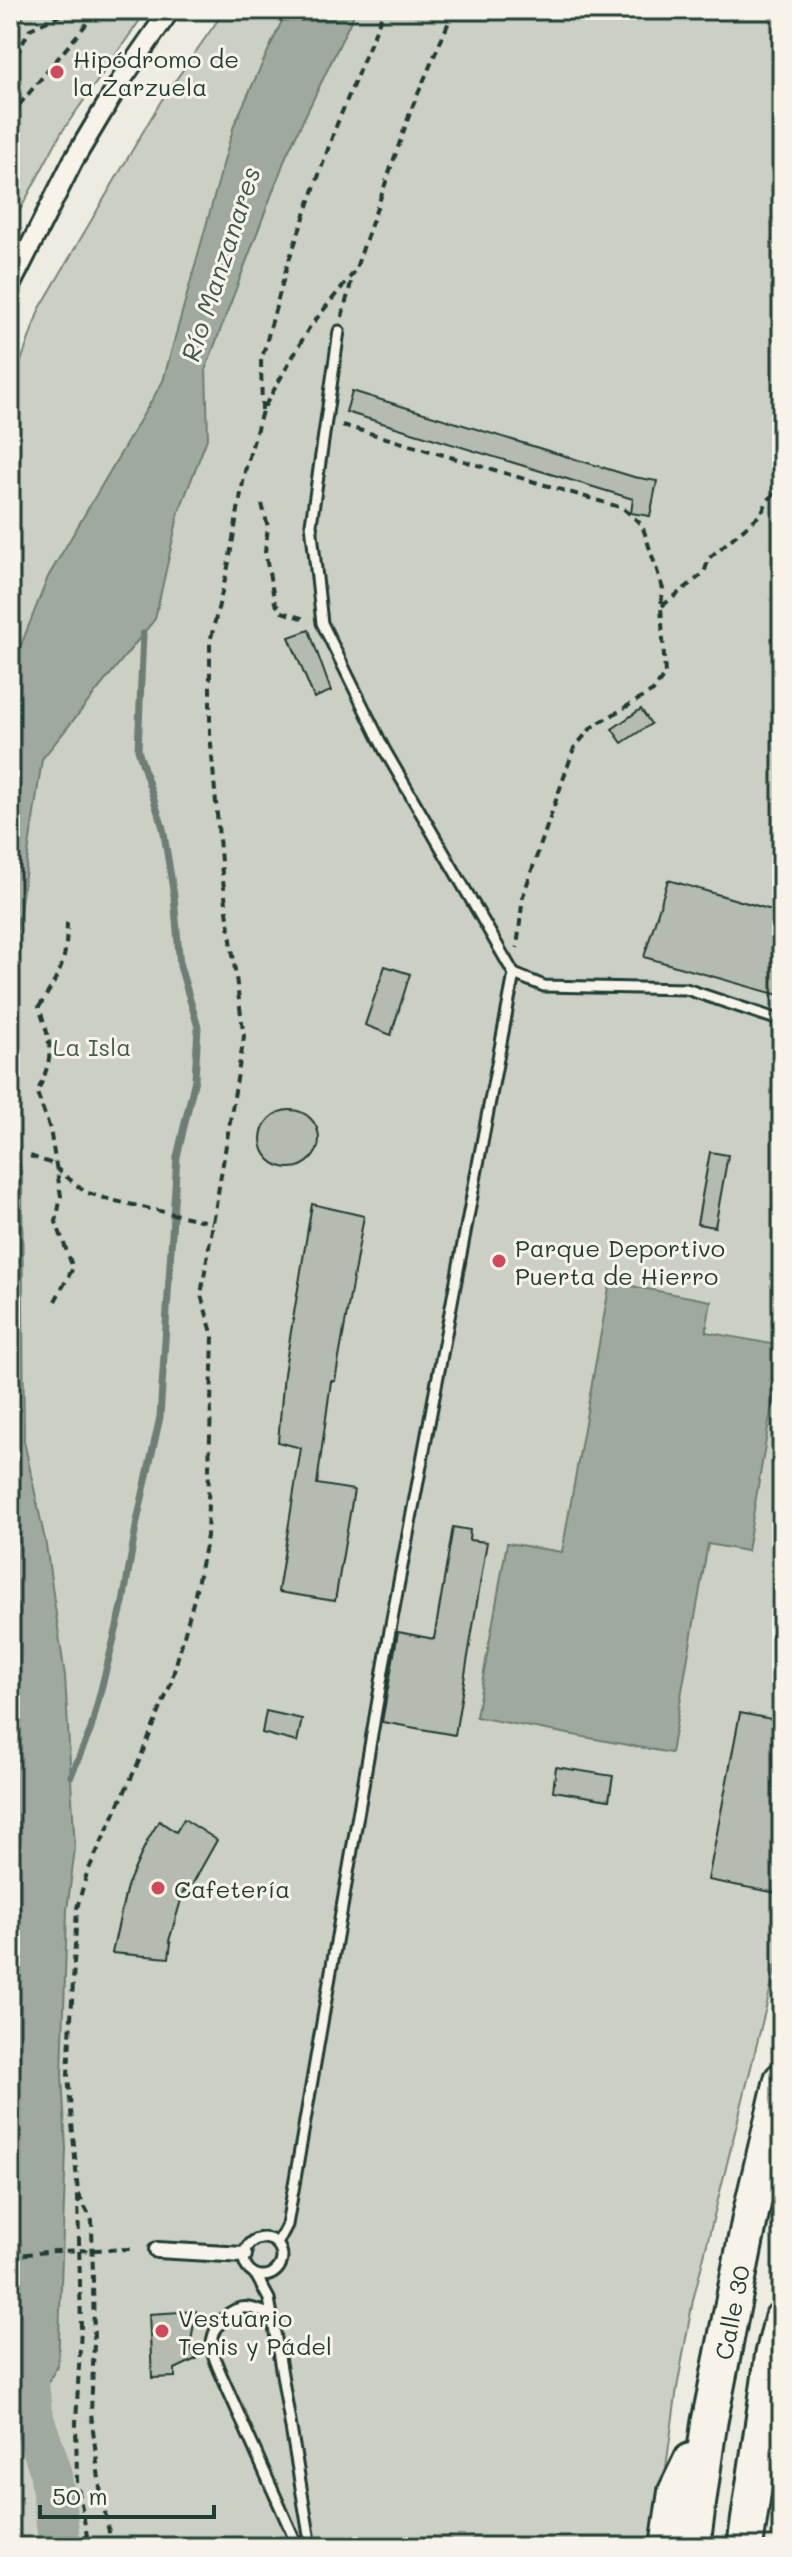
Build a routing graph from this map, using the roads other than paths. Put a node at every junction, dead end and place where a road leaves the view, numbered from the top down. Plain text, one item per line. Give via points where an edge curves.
1 (170, 10) edge
2 (10, 286) edge
3 (339, 331) road end
4 (514, 974) junction
5 (782, 1021) edge
6 (782, 2080) edge
7 (277, 2244) junction
8 (157, 2250) dead end
9 (244, 2255) junction
10 (256, 2275) junction
11 (272, 2315) junction
12 (782, 2319) edge
13 (709, 2424) junction
14 (298, 2547) edge
15 (311, 2547) edge
16 (668, 2547) edge
17 (692, 2547) edge
18 (745, 2547) edge

1 - 2 street via 73,161
3 - 4 lane via 311,524 322,623 384,749
4 - 5 lane via 544,986 686,989
4 - 7 lane via 392,1619 287,2225
6 - 13 highway, Calle 30
7 - 9 lane via 266,2238 254,2240
7 - 10 lane via 279,2268 269,2276
8 - 9 street
9 - 10 lane via 246,2267
10 - 11 lane
11 - 14 lane via 235,2310 215,2330 211,2348
11 - 15 lane
12 - 18 highway, Calle 30
13 - 16 highway via 676,2492
13 - 17 highway, Calle 30

